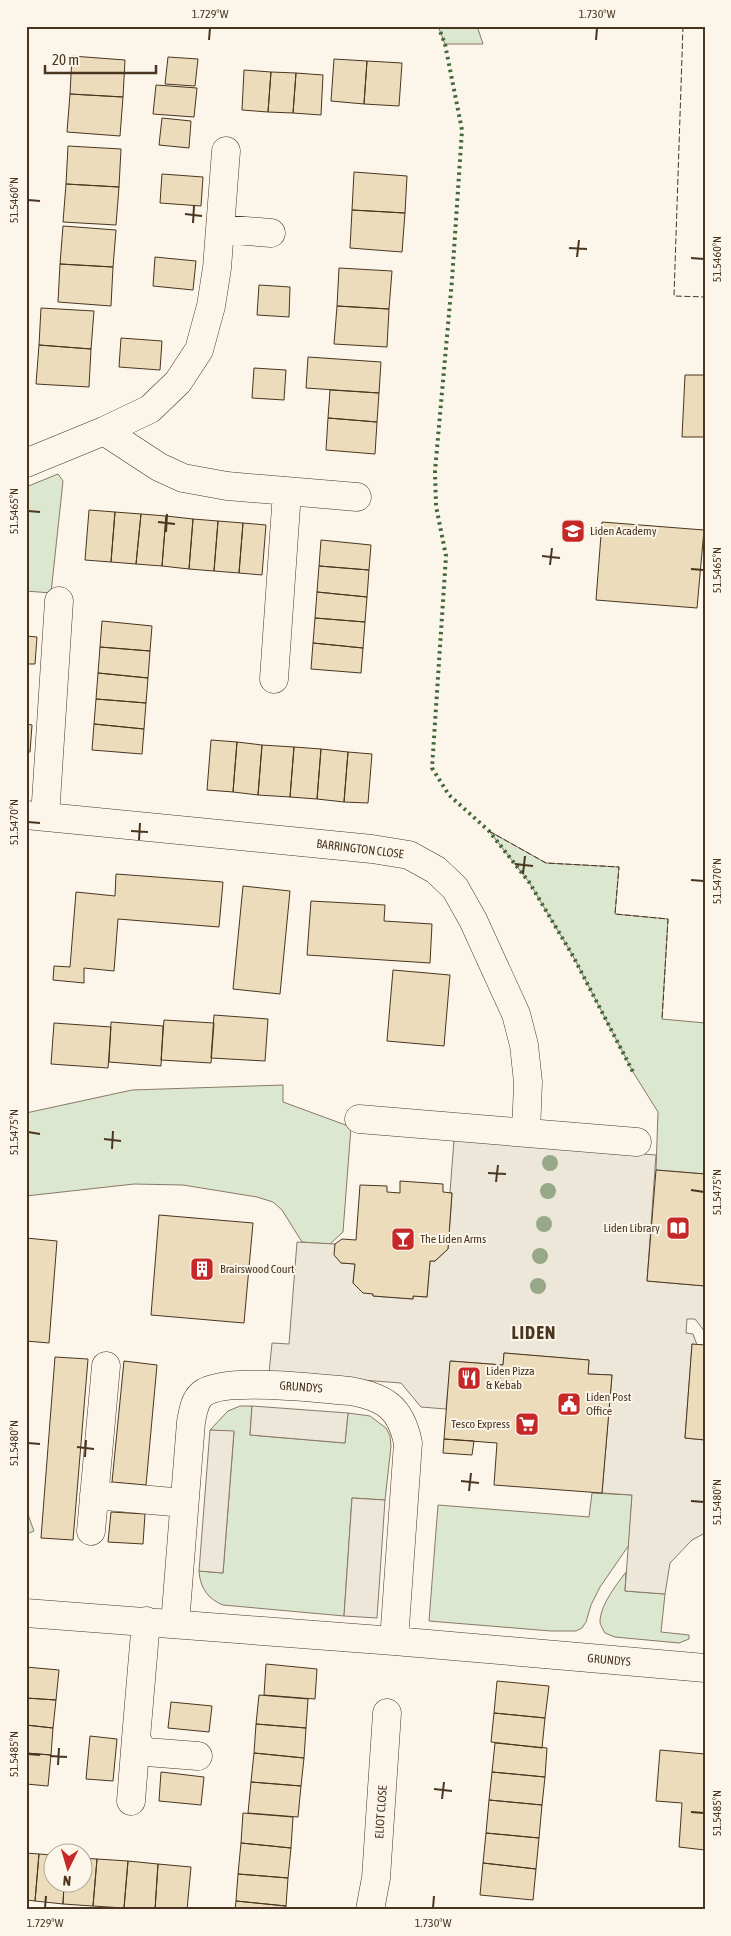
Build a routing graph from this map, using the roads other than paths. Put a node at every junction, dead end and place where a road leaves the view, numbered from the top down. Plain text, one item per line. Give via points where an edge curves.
1 (226, 151) dead end
2 (220, 229) junction
3 (271, 233) dead end
4 (104, 431) junction
5 (26, 463) edge
6 (287, 492) junction
7 (357, 497) dead end
8 (59, 601) dead end
9 (274, 679) dead end
10 (35, 816) edge
11 (359, 1119) dead end
12 (526, 1132) junction
13 (637, 1142) dead end
14 (106, 1366) dead end
15 (94, 1495) junction
16 (184, 1504) junction
17 (91, 1531) dead end
18 (26, 1613) edge
19 (146, 1621) junction
20 (175, 1624) junction
21 (394, 1641) junction
22 (705, 1668) edge
23 (387, 1713) dead end
24 (136, 1738) junction
25 (198, 1756) dead end
26 (130, 1801) dead end
27 (370, 1910) edge

1 - 2 street
2 - 3 street
2 - 4 street via 211,306 199,350 178,382 150,409
4 - 5 street
4 - 6 street via 183,478
6 - 7 street
6 - 9 street
8 - 10 street
10 - 12 street, BARRINGTON CLOSE via 372,849 408,855 436,870 455,888 473,920 516,1014 528,1082
11 - 12 street
12 - 13 street
14 - 15 street
15 - 16 street
15 - 17 street
16 - 20 street, GRUNDYS
16 - 21 street, GRUNDYS via 191,1422 194,1406 202,1394 248,1384 350,1391 381,1400 399,1415 408,1443
18 - 19 street, GRUNDYS
19 - 20 street, GRUNDYS
19 - 24 street
20 - 21 street, GRUNDYS
21 - 22 street, GRUNDYS
23 - 27 street, ELIOT CLOSE via 376,1878
24 - 25 street via 146,1752
24 - 26 street

